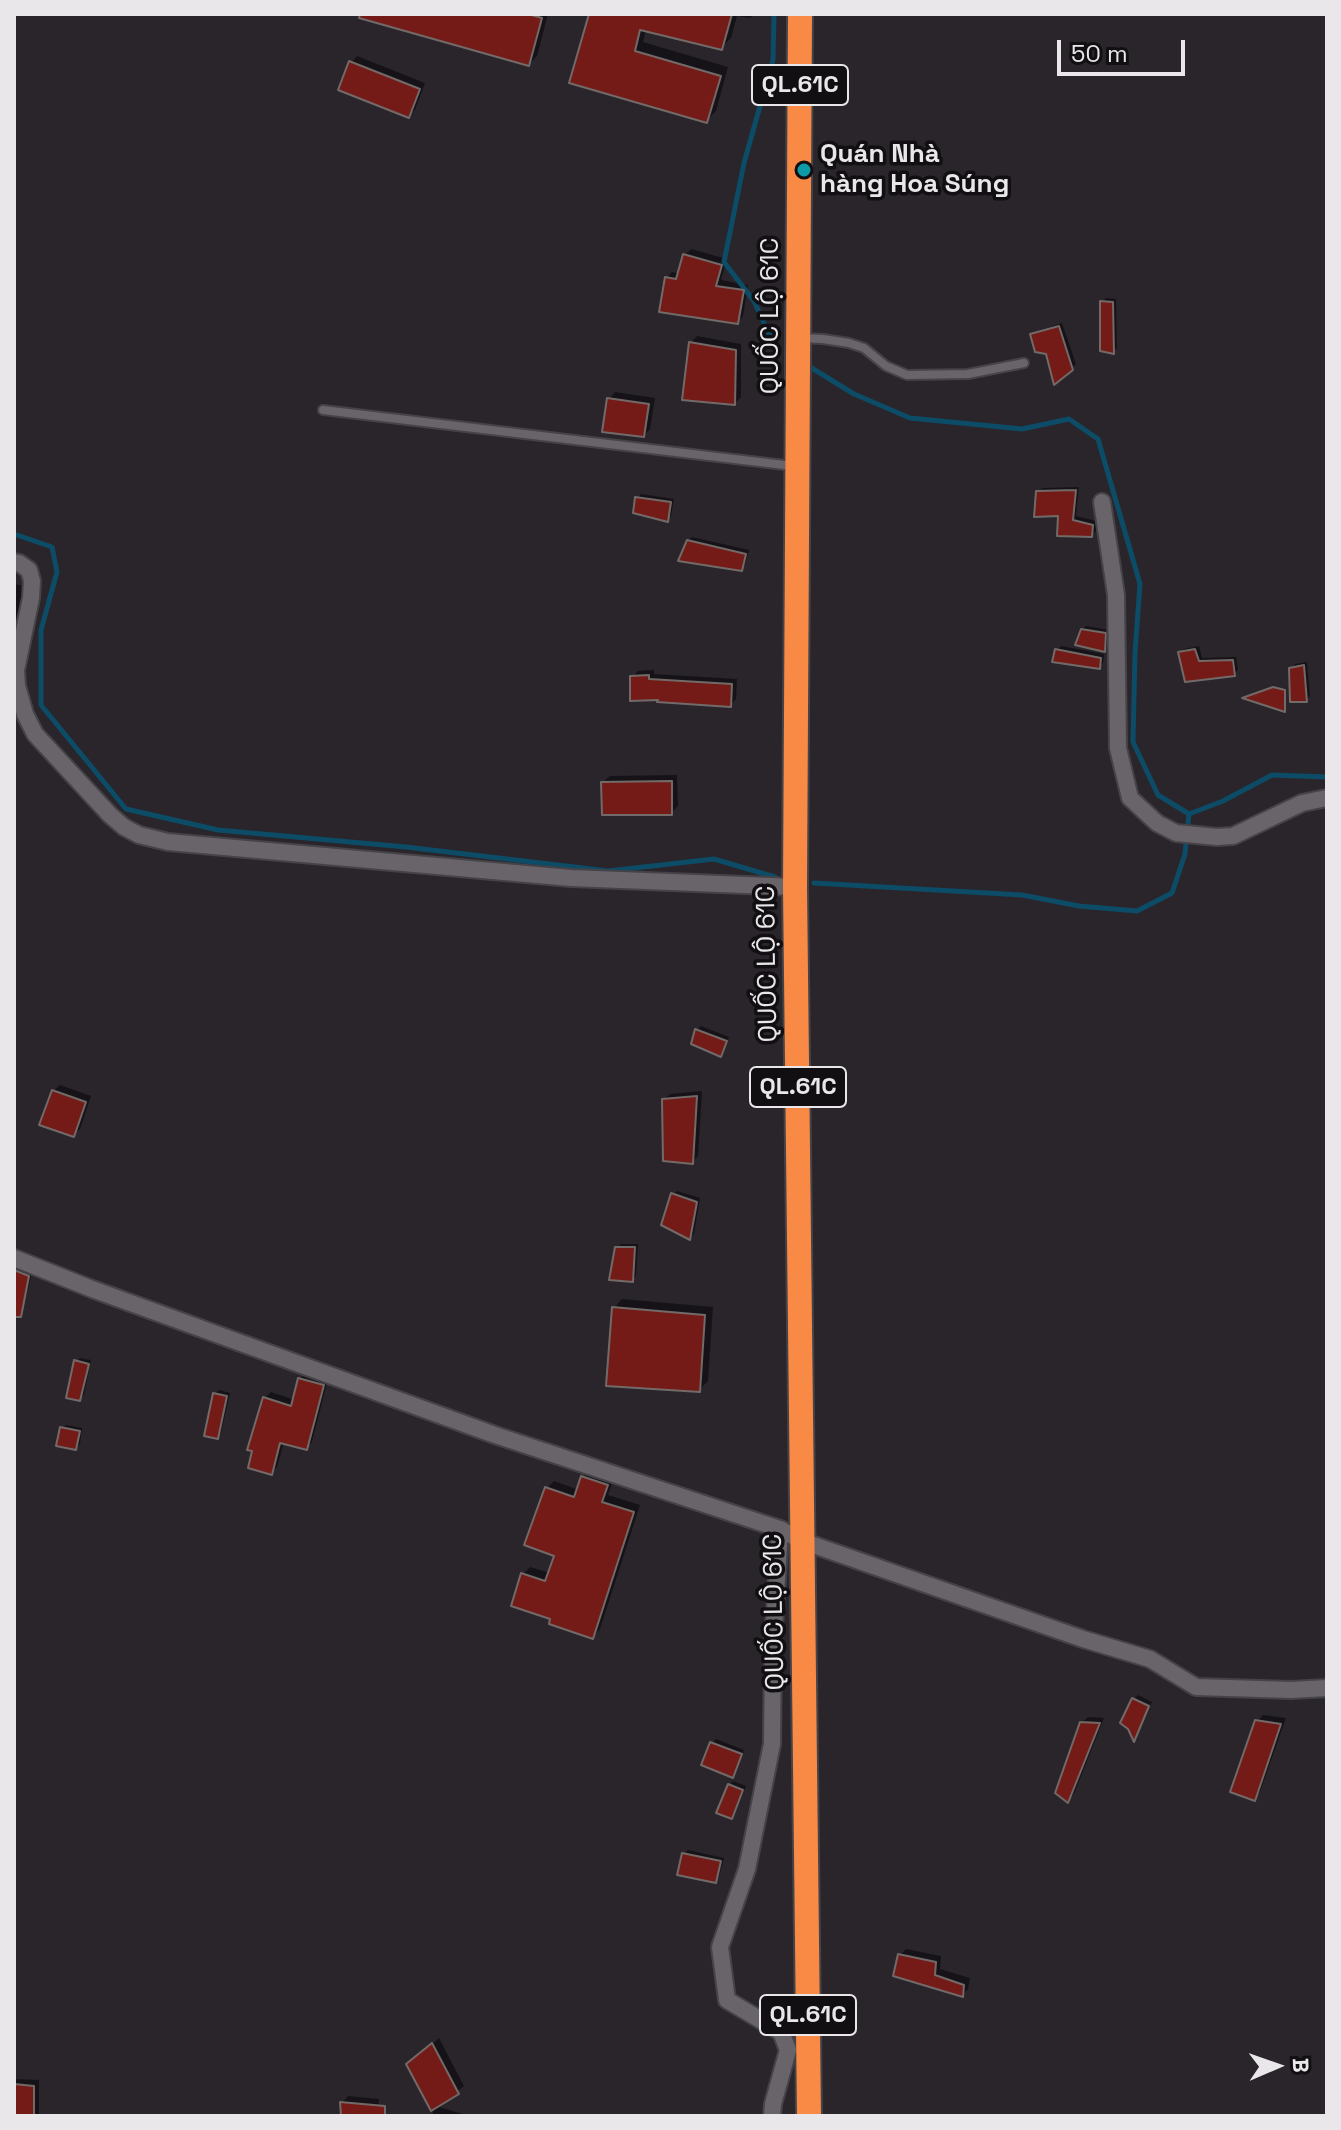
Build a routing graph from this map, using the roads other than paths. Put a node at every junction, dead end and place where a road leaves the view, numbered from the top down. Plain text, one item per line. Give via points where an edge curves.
1 (800, 14) edge
2 (799, 338) junction
3 (1024, 363) dead end
4 (323, 410) dead end
5 (798, 467) junction
6 (1102, 502) dead end
7 (14, 562) edge
8 (1327, 798) edge
9 (795, 887) junction
10 (14, 1258) edge
11 (780, 1529) junction
12 (802, 1541) junction
13 (1327, 1688) edge
14 (772, 2116) edge
15 (809, 2116) edge

1 - 2 highway, QUỐC LỘ 61C / QL.61C
2 - 3 lane via 864,348 907,375 968,374
2 - 5 highway, QUỐC LỘ 61C / QL.61C
4 - 5 lane
5 - 9 highway, QUỐC LỘ 61C / QL.61C
6 - 8 street via 1116,595 1118,748 1130,798 1176,833 1217,837 1233,836 1302,803
7 - 9 street via 29,570 32,581 16,670 25,714 35,734 110,815 139,835 168,842 571,878
9 - 12 highway, QUỐC LỘ 61C / QL.61C
10 - 11 street via 495,1435
11 - 12 street
11 - 14 street via 772,1744 747,1869 720,1947 727,2000 781,2032 788,2050
12 - 13 street via 1150,1659 1196,1687
12 - 15 highway, QUỐC LỘ 61C / QL.61C

